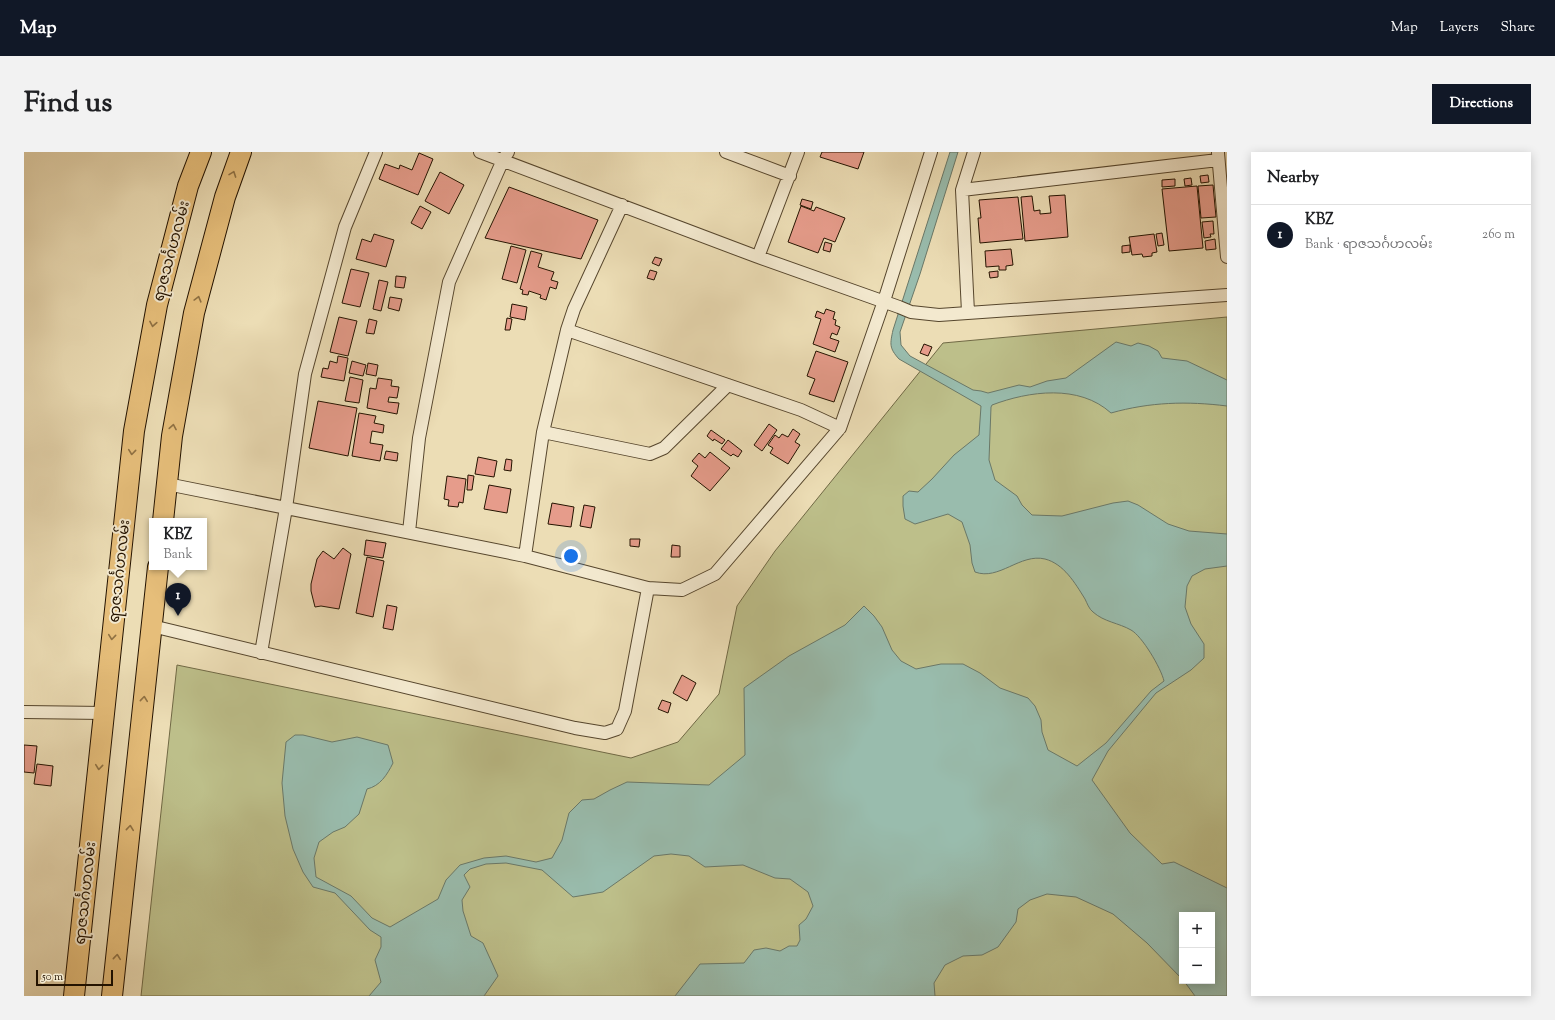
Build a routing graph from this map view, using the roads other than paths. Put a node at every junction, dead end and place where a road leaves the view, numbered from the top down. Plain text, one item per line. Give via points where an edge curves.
1 (201, 152) edge
2 (242, 152) edge
3 (376, 152) edge
4 (480, 152) edge
5 (726, 152) edge
6 (798, 152) edge
7 (931, 152) edge
8 (974, 152) edge
9 (1218, 156) edge
10 (505, 157) edge
11 (790, 176) junction
12 (962, 190) junction
13 (622, 205) junction
14 (758, 257) junction
15 (1227, 258) edge
16 (1227, 295) edge
17 (884, 301) junction
18 (968, 312) junction
19 (568, 330) junction
20 (728, 386) junction
21 (840, 428) junction
22 (544, 432) junction
23 (167, 484) junction
24 (286, 508) junction
25 (163, 518) edge
26 (409, 532) junction
27 (525, 556) junction
28 (158, 570) edge
29 (648, 588) junction
30 (152, 626) junction
31 (261, 653) junction
32 (24, 712) edge
33 (104, 713) junction
34 (74, 996) edge
35 (112, 996) edge

1 -> 33 main road, ရာဇသင်္ဂဟလမ်း via 188,186 157,304 134,430
23 -> 2 main road via 172,436 194,313 225,197
3 - 24 street via 345,228 305,374
4 - 10 street
5 - 11 street
6 - 11 street
7 - 17 street
8 - 12 street
9 - 12 street
9 - 15 street
10 - 13 street
10 - 26 street via 449,282 419,438
11 - 14 street
12 - 18 street
13 - 14 street
13 - 19 street via 574,309
14 - 17 street
16 - 18 street
17 - 18 street via 911,312 939,315
17 - 21 street
19 - 20 street
19 - 22 street
20 - 21 street via 801,410
20 - 22 street via 664,448 650,454
21 - 29 street via 715,574 682,590
22 - 27 street
23 - 24 street
23 - 25 main road
24 - 26 street
24 - 31 street
26 - 27 street
27 - 29 street
28 - 30 main road
29 - 31 street via 625,711 617,729 605,733
30 - 31 street
35 -> 30 main road
32 - 33 street
33 -> 34 main road, ရာဇသင်္ဂဟလမ်း

